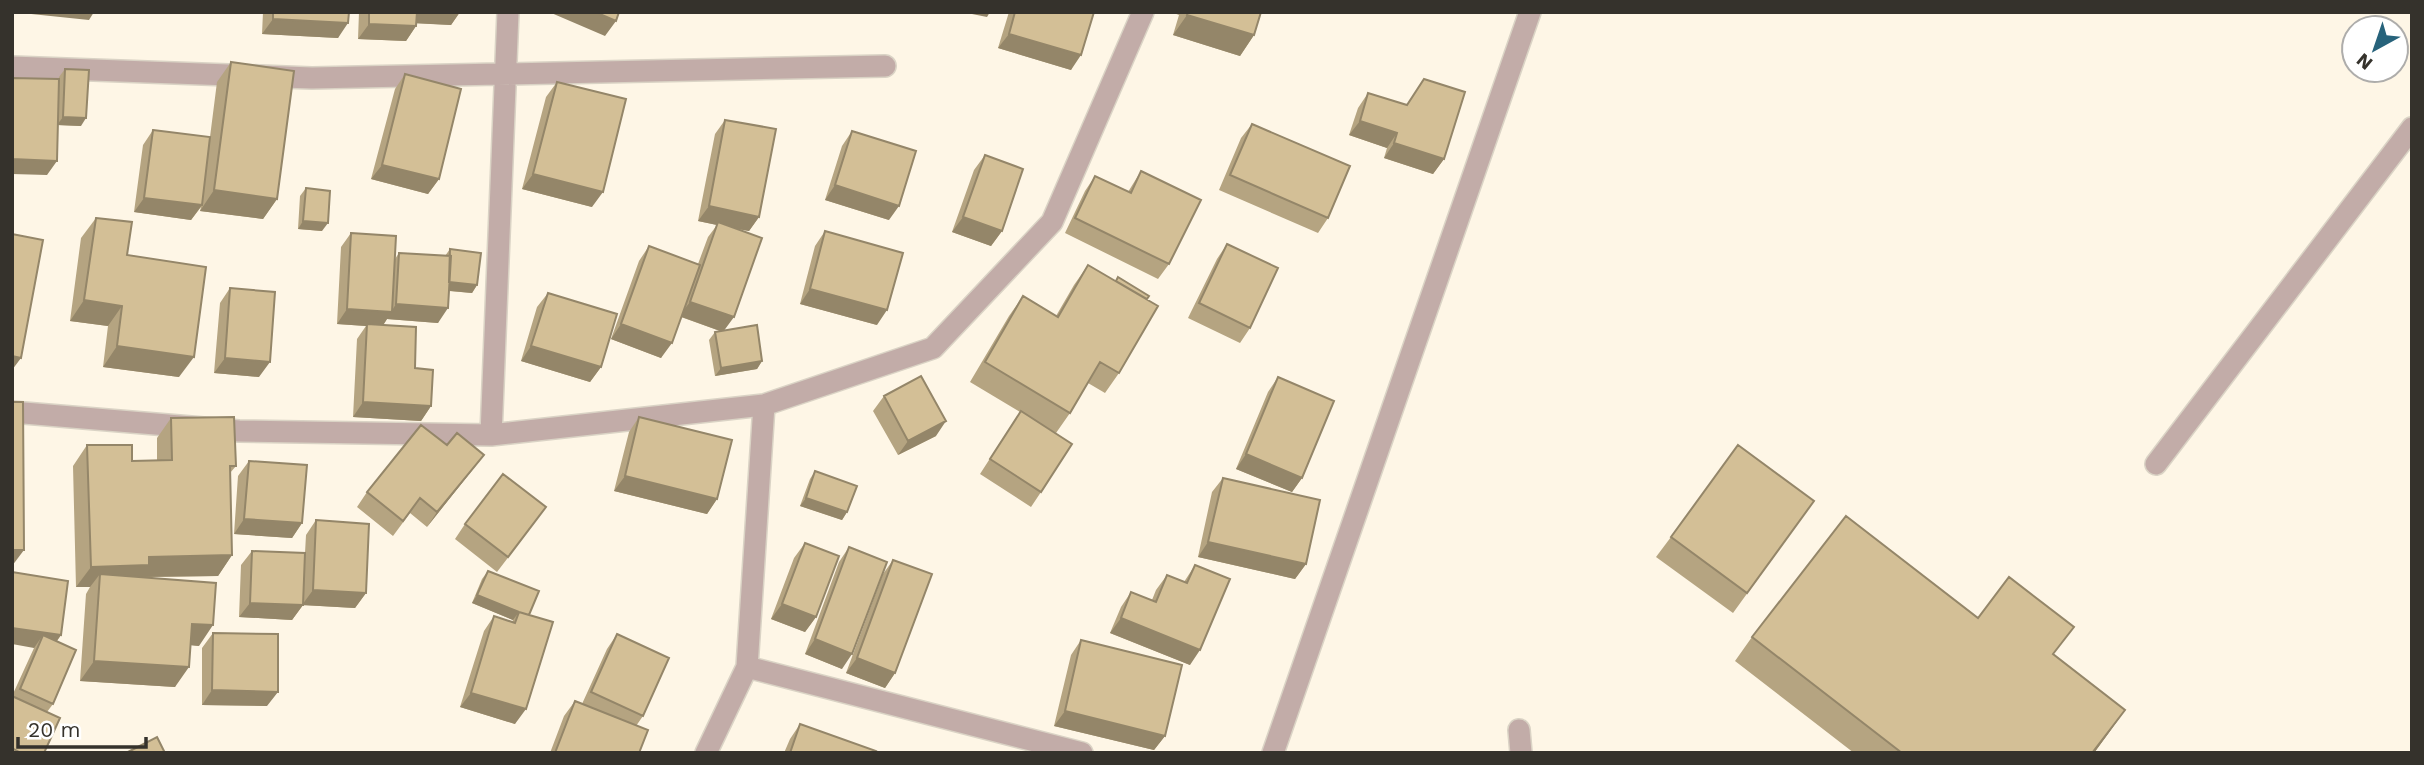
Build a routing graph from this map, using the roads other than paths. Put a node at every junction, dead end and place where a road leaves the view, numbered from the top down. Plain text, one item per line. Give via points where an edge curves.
1 (508, 12) edge
2 (1143, 12) edge
3 (1530, 12) edge
4 (885, 66) dead end
5 (12, 67) edge
6 (507, 75) junction
7 (2412, 128) edge
8 (764, 405) junction
9 (12, 412) edge
10 (491, 435) junction
11 (2155, 464) dead end
12 (747, 667) junction
13 (1519, 730) dead end
14 (706, 753) edge
15 (1082, 753) edge
16 (1273, 753) edge
17 (1521, 753) edge

1 - 6 street
2 - 8 street via 1052,222 933,348
3 - 16 street
4 - 6 street
5 - 6 street via 312,78
6 - 10 street
7 - 11 street
8 - 10 street
8 - 12 street
9 - 10 street via 239,431
12 - 14 street
12 - 15 street
13 - 17 street

